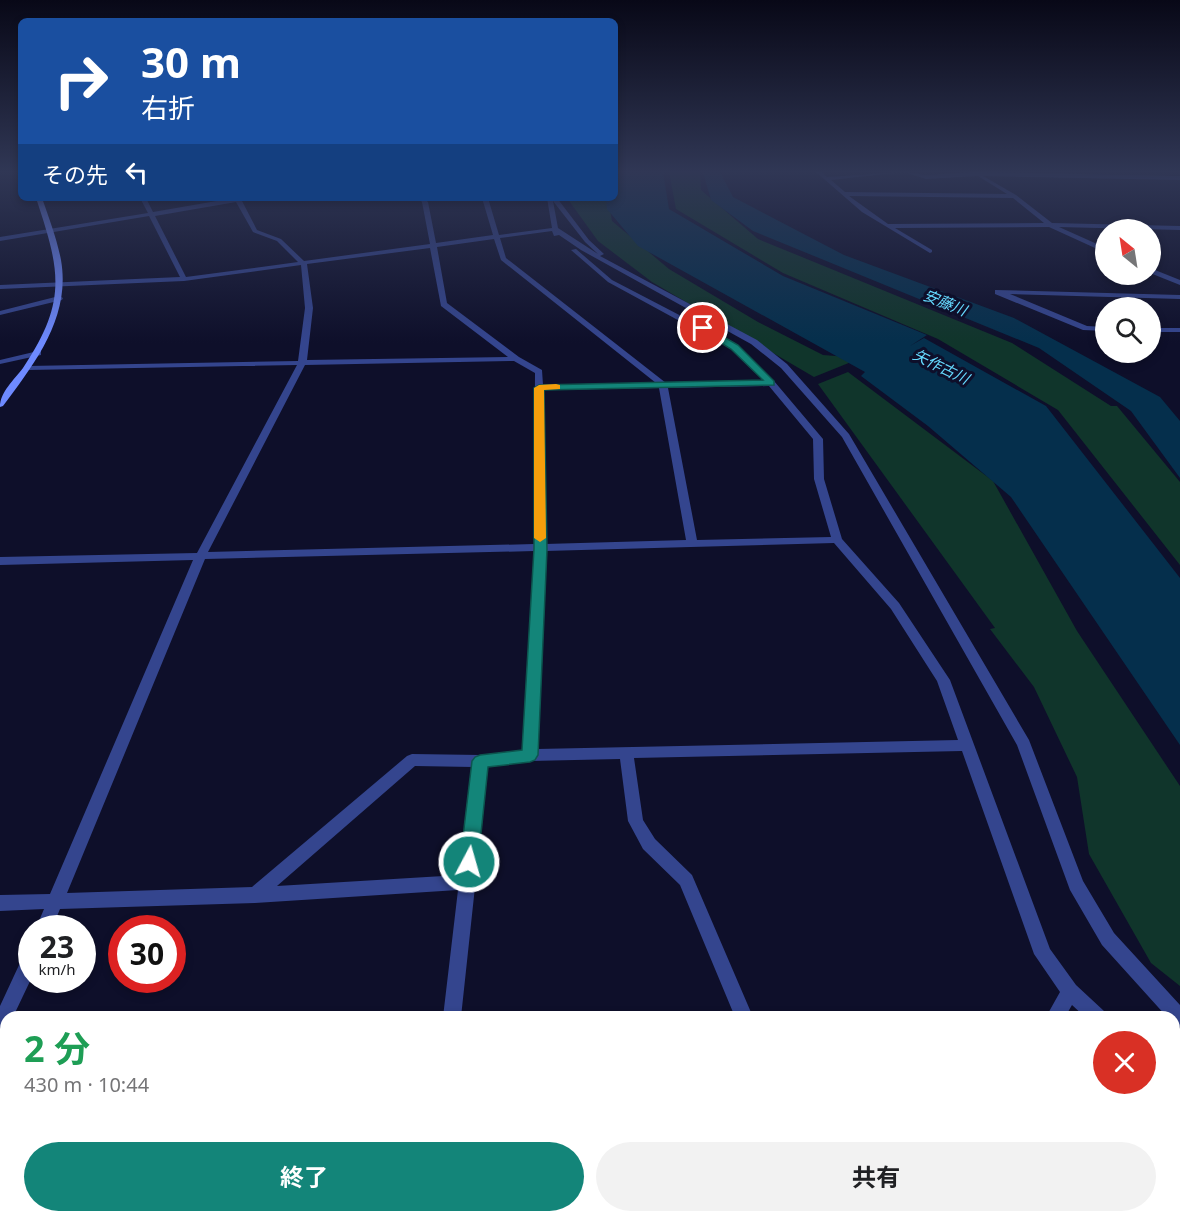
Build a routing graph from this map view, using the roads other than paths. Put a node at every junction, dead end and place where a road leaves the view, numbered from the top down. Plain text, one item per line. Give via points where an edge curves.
1 (61, 229) edge
2 (159, 229) edge
3 (254, 229) edge
4 (431, 229) edge
5 (493, 229) edge
6 (555, 229) junction
7 (577, 229) edge
8 (893, 229) edge
9 (1059, 229) edge
10 (50, 231) junction
11 (495, 237) junction
12 (0, 239) edge
13 (1095, 245) edge
14 (435, 246) junction
15 (930, 251) dead end
16 (304, 264) junction
17 (613, 265) junction
18 (1161, 275) edge
19 (184, 279) junction
20 (1180, 283) edge
21 (59, 284) junction
22 (0, 287) edge
23 (59, 297) junction
24 (1180, 297) edge
25 (0, 313) edge
26 (1095, 328) edge
27 (1161, 330) edge
28 (1180, 330) edge
29 (38, 353) junction
30 (516, 359) junction
31 (0, 362) edge
32 (302, 363) junction
33 (28, 368) junction
34 (771, 383) junction
35 (663, 384) junction
36 (539, 388) junction
37 (0, 404) edge
38 (837, 540) junction
39 (692, 542) junction
40 (540, 549) junction
41 (201, 555) junction
42 (0, 561) edge
43 (965, 745) junction
44 (626, 753) junction
45 (530, 755) junction
46 (480, 761) junction
47 (467, 882) junction
48 (255, 895) junction
49 (56, 901) junction
50 (0, 903) edge
51 (50, 915) edge
52 (18, 987) edge
53 (1070, 991) junction
54 (7, 1011) edge
55 (454, 1011) edge
56 (741, 1011) edge
57 (1058, 1011) edge
58 (1092, 1011) edge
59 (1174, 1011) edge

1 - 10 street
2 - 19 street
3 - 16 street via 279,240
4 - 14 street
5 - 11 street
6 - 11 street
6 - 17 street
6 - 34 street via 555,235 610,281 734,347
7 - 17 street
8 - 15 street
9 - 13 street
10 - 12 street
10 - 21 main road
11 - 14 street
11 - 35 street via 503,259
14 - 16 street
14 - 30 street via 444,304
16 - 19 street
16 - 32 street via 309,308
17 - 59 street via 754,342 784,366 846,436 1024,744 1081,894 1108,939
18 - 20 street
19 - 21 street
21 - 22 street
21 - 23 main road
23 - 25 street
23 - 29 main road
24 - 26 street via 998,292
27 - 28 street
29 - 31 street
29 - 33 main road
30 - 32 street
30 - 36 street via 539,372
32 - 33 street
32 - 41 street
33 - 37 main road
34 - 35 street
34 - 38 street via 818,439 819,479
35 - 36 street
35 - 39 street
36 - 40 street
38 - 39 street
38 - 43 street via 895,606 943,680
39 - 40 street
40 - 41 street
40 - 45 street
41 - 42 street
41 - 49 street
43 - 44 street
43 - 53 street via 1043,954
44 - 45 street
44 - 56 street via 636,821 649,844 686,880
45 - 46 street
46 - 47 street
46 - 48 street via 412,760
47 - 48 street
47 - 55 street
48 - 49 street
49 - 50 street
49 - 51 street
52 - 54 street
53 - 57 street
53 - 58 street

